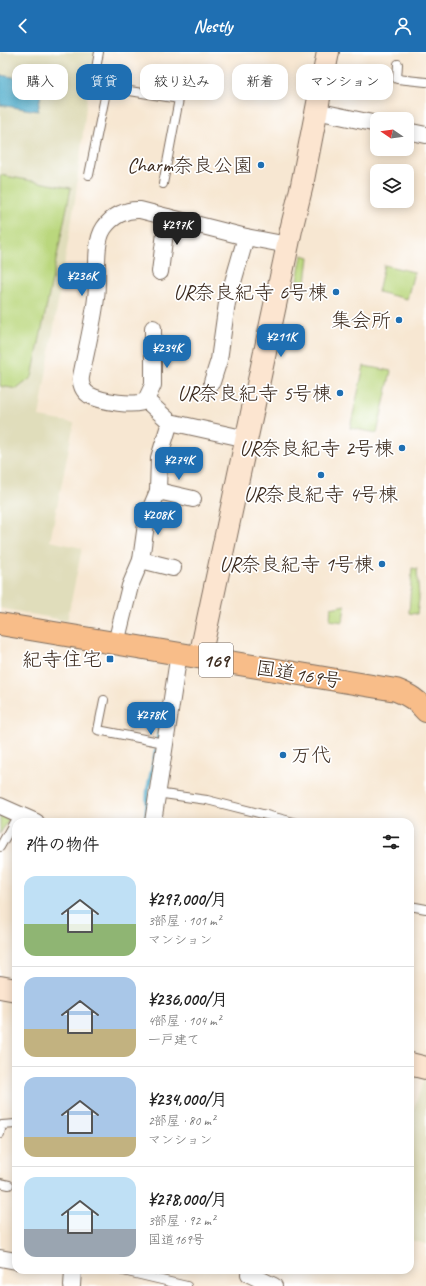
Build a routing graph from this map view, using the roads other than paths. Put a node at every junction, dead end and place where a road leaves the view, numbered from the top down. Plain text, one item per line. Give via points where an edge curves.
1 (99, 52) edge
2 (328, 52) edge
3 (97, 64) edge
4 (398, 64) dead end
5 (426, 82) edge
6 (132, 91) edge
7 (104, 100) edge
8 (316, 111) junction
9 (370, 123) edge
10 (414, 132) edge
11 (426, 135) edge
12 (89, 175) dead end
13 (163, 184) dead end
14 (167, 217) junction
15 (246, 238) junction
16 (288, 245) junction
17 (160, 272) dead end
18 (153, 328) dead end
19 (212, 382) dead end
20 (146, 400) junction
21 (170, 422) junction
22 (247, 439) junction
23 (158, 491) junction
24 (193, 499) dead end
25 (140, 560) junction
26 (173, 568) dead end
27 (0, 624) edge
28 (116, 643) junction
29 (179, 653) junction
30 (200, 657) junction
31 (104, 700) dead end
32 (426, 711) edge
33 (164, 743) junction
34 (156, 793) junction
35 (0, 806) edge
36 (19, 813) junction
37 (16, 818) edge
38 (28, 818) edge
39 (153, 818) edge
40 (278, 818) edge
41 (12, 826) edge
42 (0, 847) edge
43 (414, 907) edge
44 (426, 909) edge
45 (0, 987) edge
46 (12, 989) edge
47 (414, 1065) edge
48 (426, 1068) edge
49 (12, 1124) edge
50 (0, 1134) edge
51 (0, 1183) edge
52 (9, 1185) dead end
53 (0, 1258) edge
54 (12, 1260) edge
55 (73, 1274) edge
56 (136, 1274) edge
57 (248, 1277) edge
58 (72, 1286) edge
59 (187, 1286) edge
60 (274, 1286) edge

1 - 3 lane
2 - 8 street
4 - 5 lane via 397,79
6 - 13 lane via 179,99
7 - 12 lane
8 - 9 street
8 - 16 street
10 - 11 street
14 - 15 street
14 - 17 street
14 - 20 street via 132,209 116,216 104,228 99,238 96,299 80,383 89,395 97,398 133,405
15 - 16 street
15 - 19 street via 227,303 220,360
16 - 22 street
18 - 20 street via 154,385
20 - 21 street
21 - 22 street
21 - 23 street via 159,458
22 - 30 street
23 - 24 street
23 - 25 street via 146,516
25 - 26 street
25 - 28 street via 130,586
27 - 28 highway, 国道169号 / 169
28 - 29 highway, 国道169号 / 169
29 - 30 highway, 国道169号 / 169
29 - 33 street
30 - 32 highway, 国道169号 / 169 via 396,690 409,695
31 - 33 lane via 98,730
33 - 34 street
34 - 39 street
34 - 40 lane via 207,800
35 - 36 street
36 - 37 lane
36 - 38 street
41 - 42 lane
43 - 44 lane
45 - 46 street
47 - 48 street
49 - 50 lane via 2,1125
51 - 52 lane
53 - 54 street
55 - 58 street
56 - 59 lane
57 - 60 street

